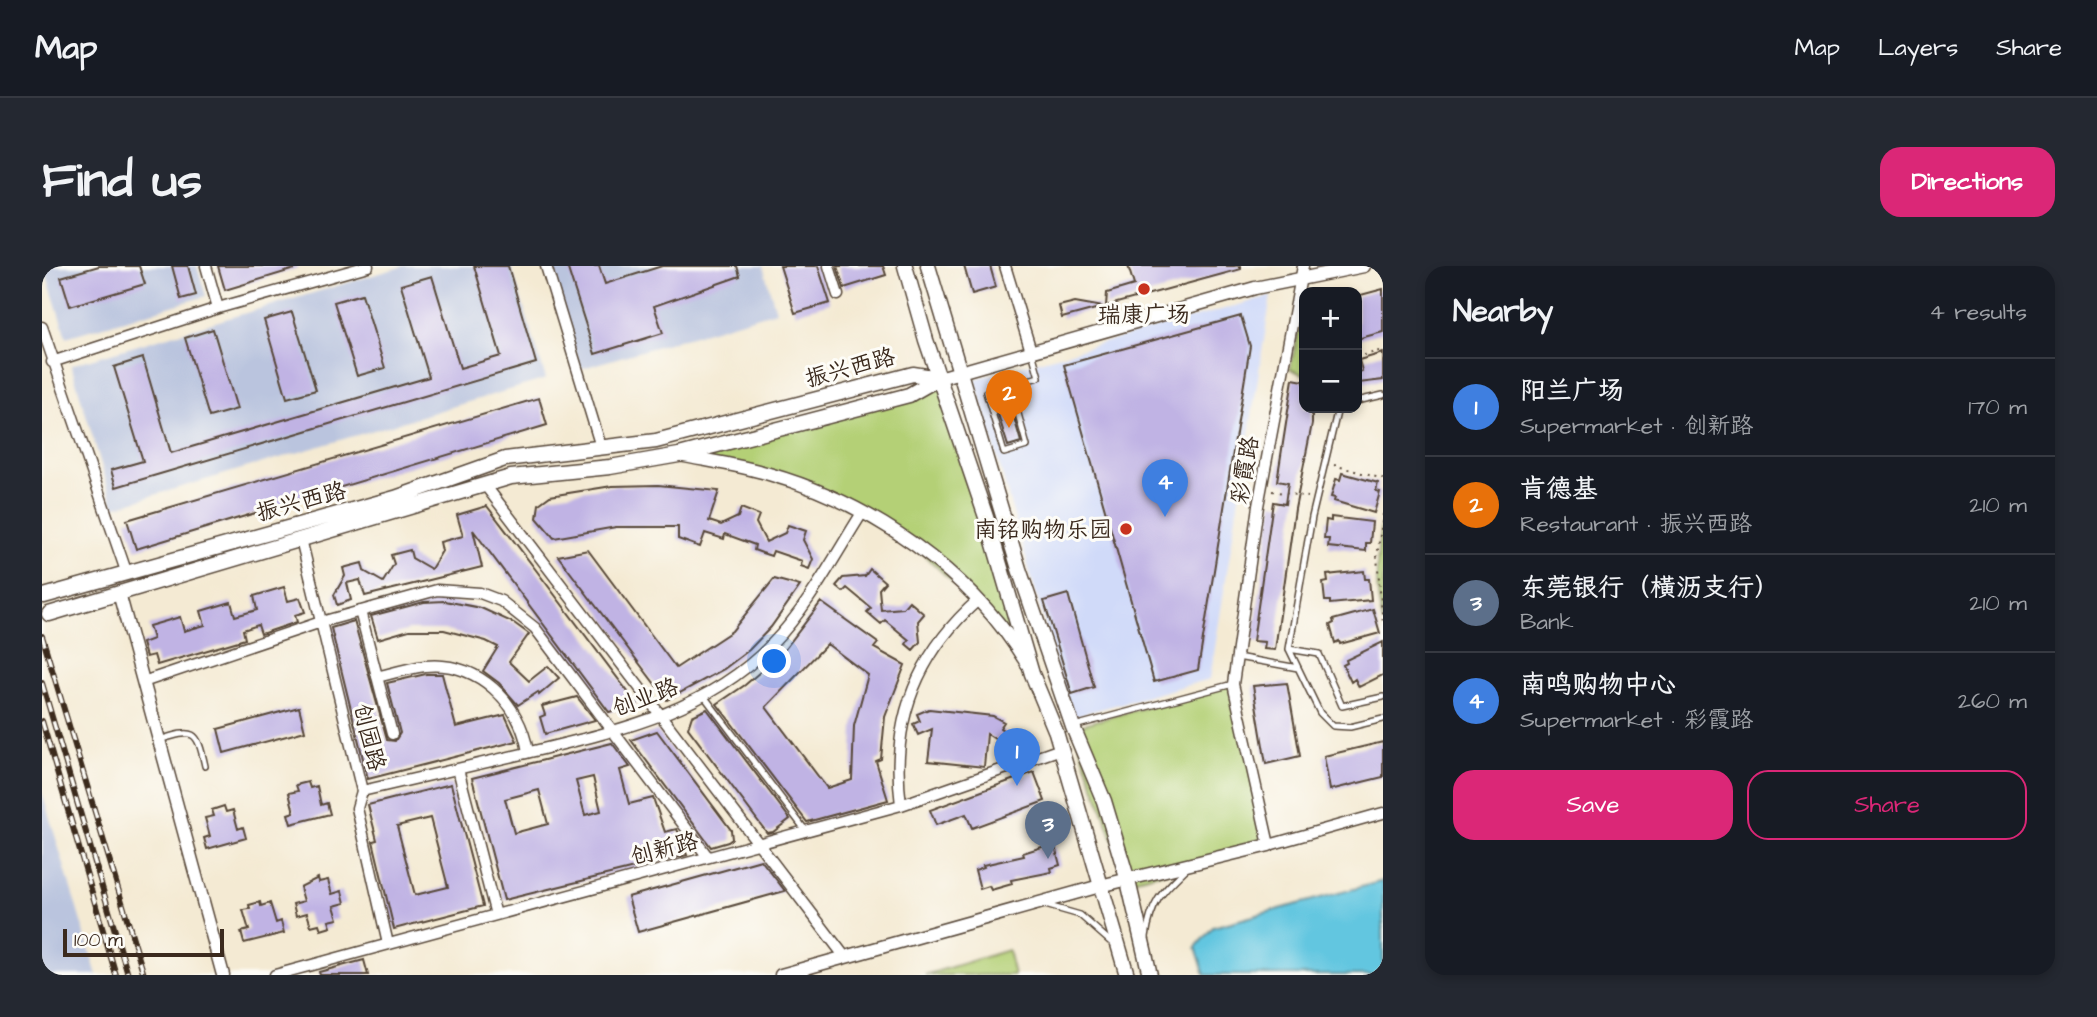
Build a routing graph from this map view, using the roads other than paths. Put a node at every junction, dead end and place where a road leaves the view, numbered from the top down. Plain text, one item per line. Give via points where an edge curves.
1 (206, 266) edge
2 (368, 266) edge
3 (546, 266) edge
4 (829, 266) edge
5 (905, 266) edge
6 (928, 266) edge
7 (1005, 266) edge
8 (1364, 266) edge
9 (1302, 272) edge
10 (838, 295) dead end
11 (218, 308) junction
12 (42, 327) edge
13 (1031, 351) junction
14 (52, 362) junction
15 (960, 370) junction
16 (939, 378) junction
17 (1010, 385) junction
18 (1383, 395) edge
19 (1362, 400) edge
20 (1337, 413) edge
21 (600, 447) junction
22 (679, 455) junction
23 (485, 485) junction
24 (862, 513) junction
25 (301, 540) junction
26 (126, 571) junction
27 (119, 593) junction
28 (44, 596) dead end
29 (978, 600) junction
30 (360, 611) junction
31 (49, 614) dead end
32 (321, 622) junction
33 (1289, 649) junction
34 (1237, 657) junction
35 (1298, 668) junction
36 (1032, 674) junction
37 (377, 677) junction
38 (143, 682) junction
39 (1233, 684) junction
40 (704, 696) junction
41 (1383, 697) edge
42 (662, 716) junction
43 (1383, 719) edge
44 (1073, 727) junction
45 (614, 732) junction
46 (392, 734) dead end
47 (159, 740) junction
48 (1061, 749) junction
49 (528, 752) junction
50 (205, 766) dead end
51 (458, 769) junction
52 (362, 791) junction
53 (901, 805) junction
54 (1383, 813) edge
55 (806, 831) junction
56 (758, 844) junction
57 (1269, 845) junction
58 (708, 858) junction
59 (1190, 866) junction
60 (1128, 881) junction
61 (1100, 886) junction
62 (1038, 903) junction
63 (496, 915) junction
64 (388, 944) junction
65 (1145, 954) junction
66 (845, 957) junction
67 (1122, 957) junction
68 (223, 975) edge
69 (275, 975) edge
70 (781, 975) edge
71 (1127, 975) edge
72 (1150, 975) edge

1 - 11 street
2 - 11 street
3 - 21 street
4 - 10 street
5 - 16 main road
6 - 15 main road
7 - 13 street
8 - 9 street
9 - 13 street
9 - 34 street, 彩霞路 via 1261,489
11 - 14 street
12 - 14 street
13 - 15 street
13 - 17 lane via 1039,377
14 - 26 street
15 - 16 street
15 - 44 main road via 1019,569
16 - 21 main road, 振兴西路 via 913,374 656,441
16 - 22 main road, 振兴西路 via 909,395
16 - 36 main road
17 - 17 lane via 1027,446 1004,453 986,392
18 - 19 lane
20 - 33 lane
21 - 26 main road, 振兴西路 via 505,459 395,498
22 - 23 main road, 振兴西路 via 511,477
22 - 24 street via 767,473
23 - 25 main road, 振兴西路
23 - 42 street
24 - 29 street via 925,554
24 - 40 street, 创业路 via 786,628 741,672
25 - 27 main road, 振兴西路
25 - 32 street, 创园路
26 - 28 main road, 振兴西路
27 - 31 main road, 振兴西路
27 - 38 street
29 - 36 street
29 - 53 street via 942,636 911,692 897,754
30 - 32 street
30 - 37 street
30 - 45 street via 437,590 459,589 501,601 535,628
32 - 38 street
32 - 52 street, 创园路
33 - 35 lane
33 - 41 lane via 1319,654 1342,706
34 - 35 lane
34 - 39 street, 彩霞路
35 - 43 lane via 1320,713 1333,726
36 - 48 main road
37 - 46 street
37 - 49 street via 427,666 451,667 474,675 508,703 520,722
38 - 47 street
39 - 44 lane
39 - 57 street
40 - 42 street, 创业路
40 - 55 lane
42 - 45 street, 创业路
42 - 56 street
44 - 60 main road via 1104,801
45 - 49 street, 创业路
45 - 58 street
47 - 50 lane via 193,734 200,741
47 - 68 street
48 - 53 street, 创新路
48 - 61 main road
49 - 51 street, 创业路
51 - 52 street, 创业路
51 - 63 street
52 - 64 street, 创园路 via 357,808
53 - 55 street, 创新路
54 - 57 street
55 - 56 street, 创新路
56 - 58 street, 创新路
56 - 66 street
57 - 59 street
58 - 63 street, 创新路
59 - 60 street
59 - 65 lane via 1163,890 1147,917
60 - 61 street
60 - 65 main road
61 - 62 street
61 - 67 main road
62 - 66 street
62 - 67 lane via 1080,915 1096,926
63 - 64 street, 创新路
64 - 69 street, 创新路
65 - 72 main road
66 - 70 street
67 - 71 main road

